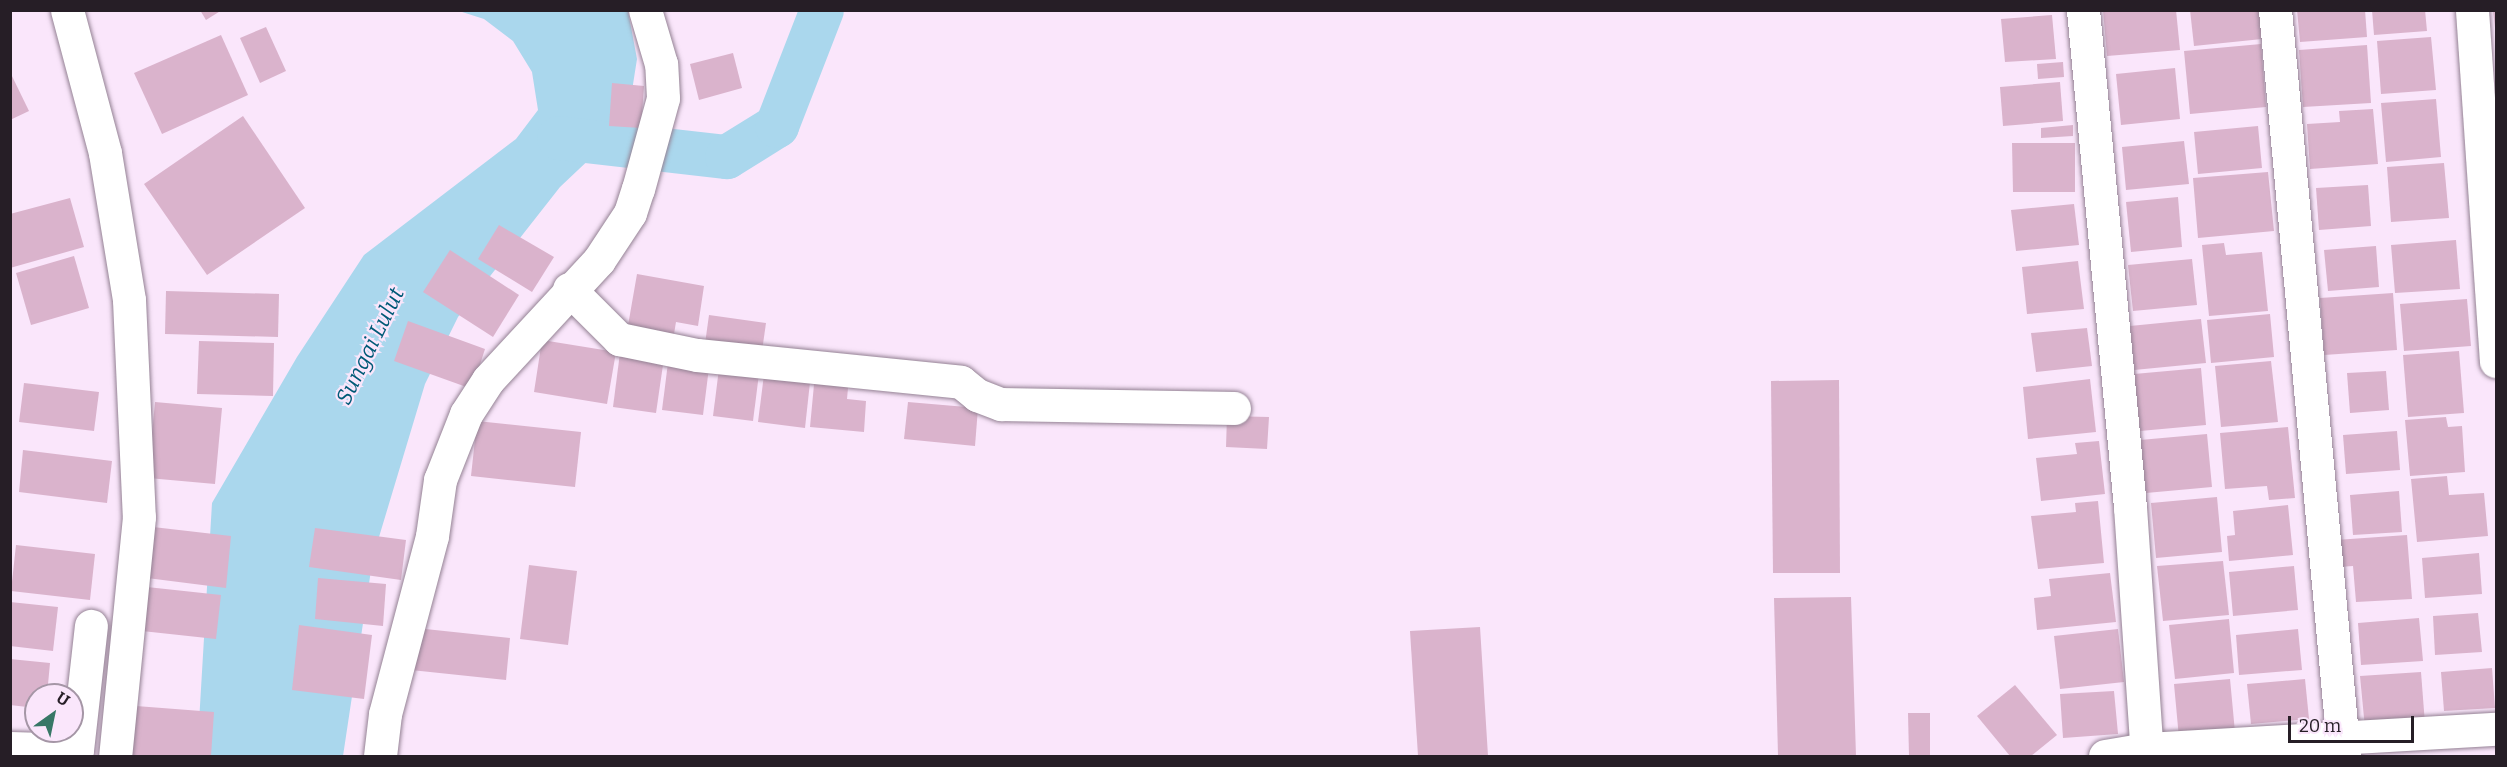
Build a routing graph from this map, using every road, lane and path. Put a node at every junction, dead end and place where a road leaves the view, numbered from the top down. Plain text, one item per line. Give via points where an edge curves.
1 (67, 10) edge
2 (645, 10) edge
3 (2083, 10) edge
4 (2275, 10) edge
5 (2472, 10) edge
6 (569, 289) junction
7 (2496, 361) edge
8 (1234, 408) dead end
9 (90, 626) dead end
10 (2496, 729) edge
11 (10, 748) edge
12 (2343, 748) edge
13 (2147, 753) edge
14 (115, 756) edge
15 (380, 756) edge
16 (2105, 756) edge

1 - 14 street via 105,153 129,300 139,517
2 - 6 street via 661,64 663,98 630,213 599,260
3 - 13 street via 2130,507
4 - 12 street
5 - 7 street
6 - 8 street via 619,339 697,355 962,382 977,395 1001,404
6 - 15 street via 488,380 466,414 440,480 432,536 385,714
9 - 11 street via 77,750
10 - 12 street
12 - 13 street
13 - 16 street

